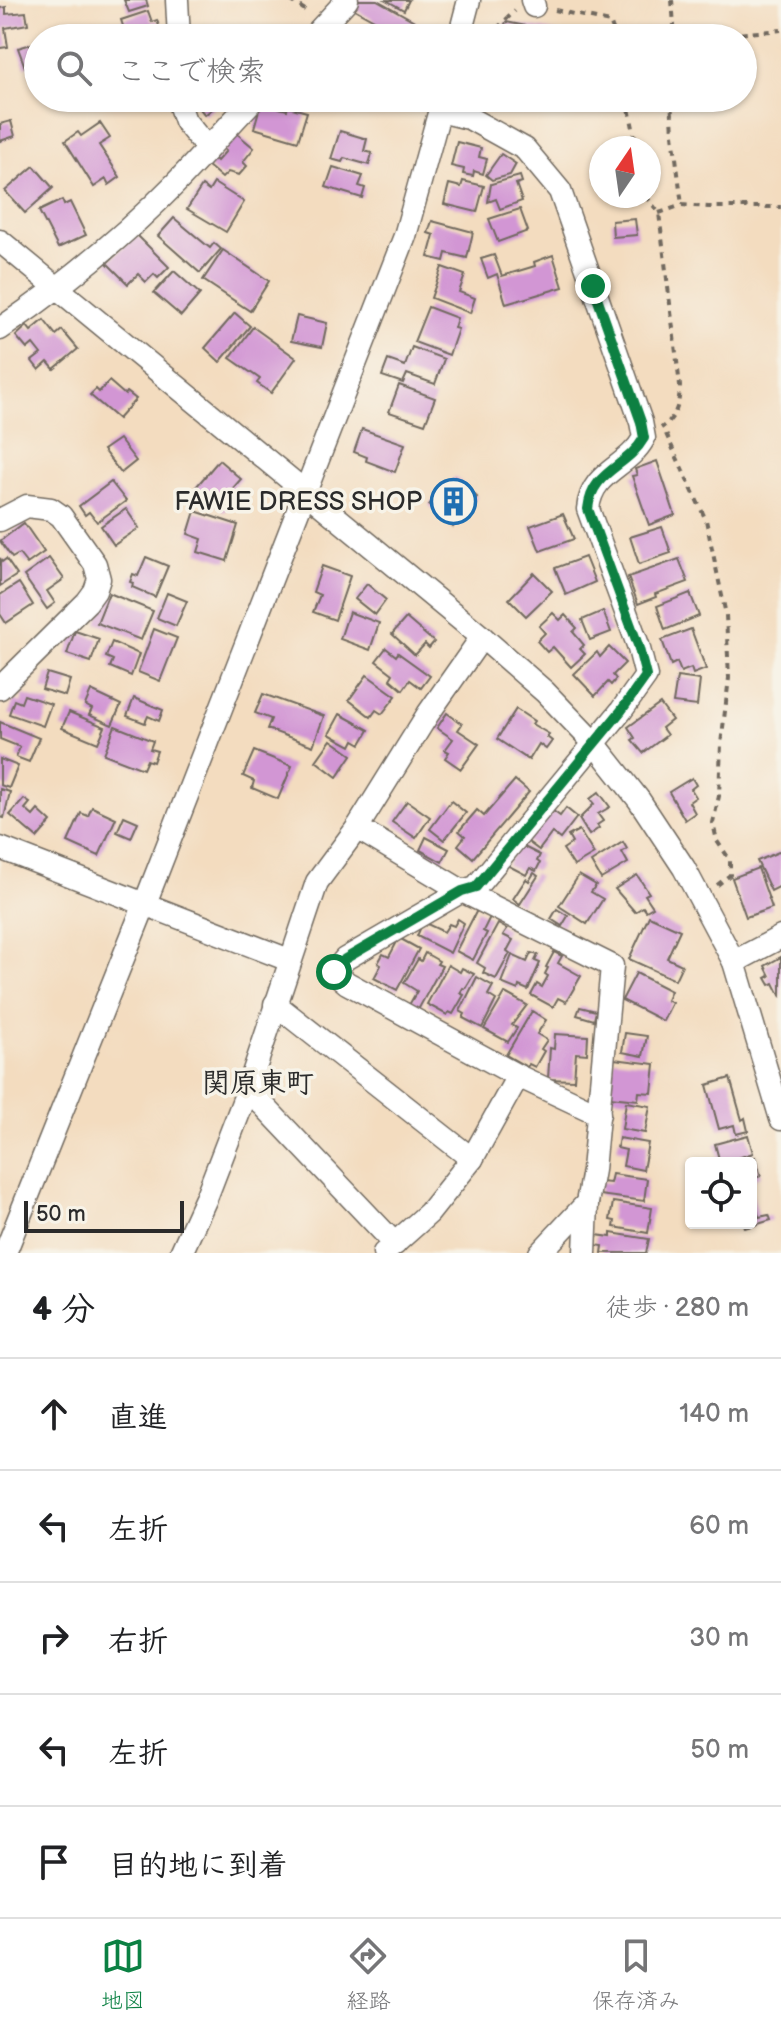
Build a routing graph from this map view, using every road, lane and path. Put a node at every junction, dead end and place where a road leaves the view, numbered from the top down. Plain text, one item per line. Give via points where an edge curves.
1 (177, 0) edge
2 (347, 0) edge
3 (469, 0) edge
4 (672, 0) edge
5 (533, 3) edge
6 (178, 24) edge
7 (325, 24) edge
8 (463, 24) edge
9 (500, 24) edge
10 (611, 24) edge
11 (674, 24) edge
12 (781, 30) edge
13 (757, 32) edge
14 (182, 112) edge
15 (242, 112) edge
16 (440, 112) edge
17 (457, 112) edge
18 (630, 112) edge
19 (672, 112) edge
20 (635, 136) edge
21 (207, 148) junction
22 (682, 205) junction
23 (781, 207) edge
24 (655, 208) edge
25 (659, 213) junction
26 (0, 241) edge
27 (58, 289) junction
28 (0, 329) edge
29 (657, 419) dead end
30 (654, 433) junction
31 (305, 491) junction
32 (0, 520) edge
33 (482, 637) junction
34 (0, 688) edge
35 (594, 743) junction
36 (357, 828) junction
37 (0, 848) edge
38 (462, 891) junction
39 (697, 896) junction
40 (144, 906) junction
41 (781, 937) edge
42 (289, 960) junction
43 (734, 962) junction
44 (275, 1004) junction
45 (518, 1076) junction
46 (248, 1089) junction
47 (599, 1114) junction
48 (781, 1119) edge
49 (472, 1159) junction
50 (587, 1203) junction
51 (390, 1248) edge
52 (5, 1253) edge
53 (181, 1253) edge
54 (540, 1253) edge
55 (585, 1253) edge

1 - 6 street
2 - 7 street
3 - 8 street
4 - 11 path
5 - 9 path via 511,12
5 - 10 path
12 - 13 path
14 - 21 street
15 - 21 street
16 - 31 street via 405,236
17 - 30 street via 525,149 560,191 641,422
18 - 20 path
19 - 22 path
21 - 27 street via 129,228
22 - 23 path
22 - 25 path
24 - 25 path
25 - 30 path via 680,386 679,406 670,422
26 - 27 street
27 - 28 street
27 - 31 street
29 - 30 path
30 - 35 street via 590,493 588,509 646,676
30 - 39 path via 706,520 726,615 729,678 713,823 730,860 730,875
31 - 33 street
31 - 40 street
32 - 34 street via 27,506 51,509 95,564 99,579 87,602
33 - 35 street
33 - 36 street
35 - 38 street via 476,887
35 - 39 street via 662,833
36 - 38 street
36 - 42 street via 317,882
37 - 40 street
38 - 45 street via 345,959 334,972
38 - 47 street via 612,966
39 - 43 street
40 - 42 street
40 - 52 street
41 - 43 street
42 - 44 street
43 - 48 street
44 - 46 street
44 - 49 street
45 - 47 street
45 - 49 street
46 - 51 street
46 - 53 street
47 - 50 street
49 - 51 street via 429,1213
50 - 54 street
50 - 55 street

